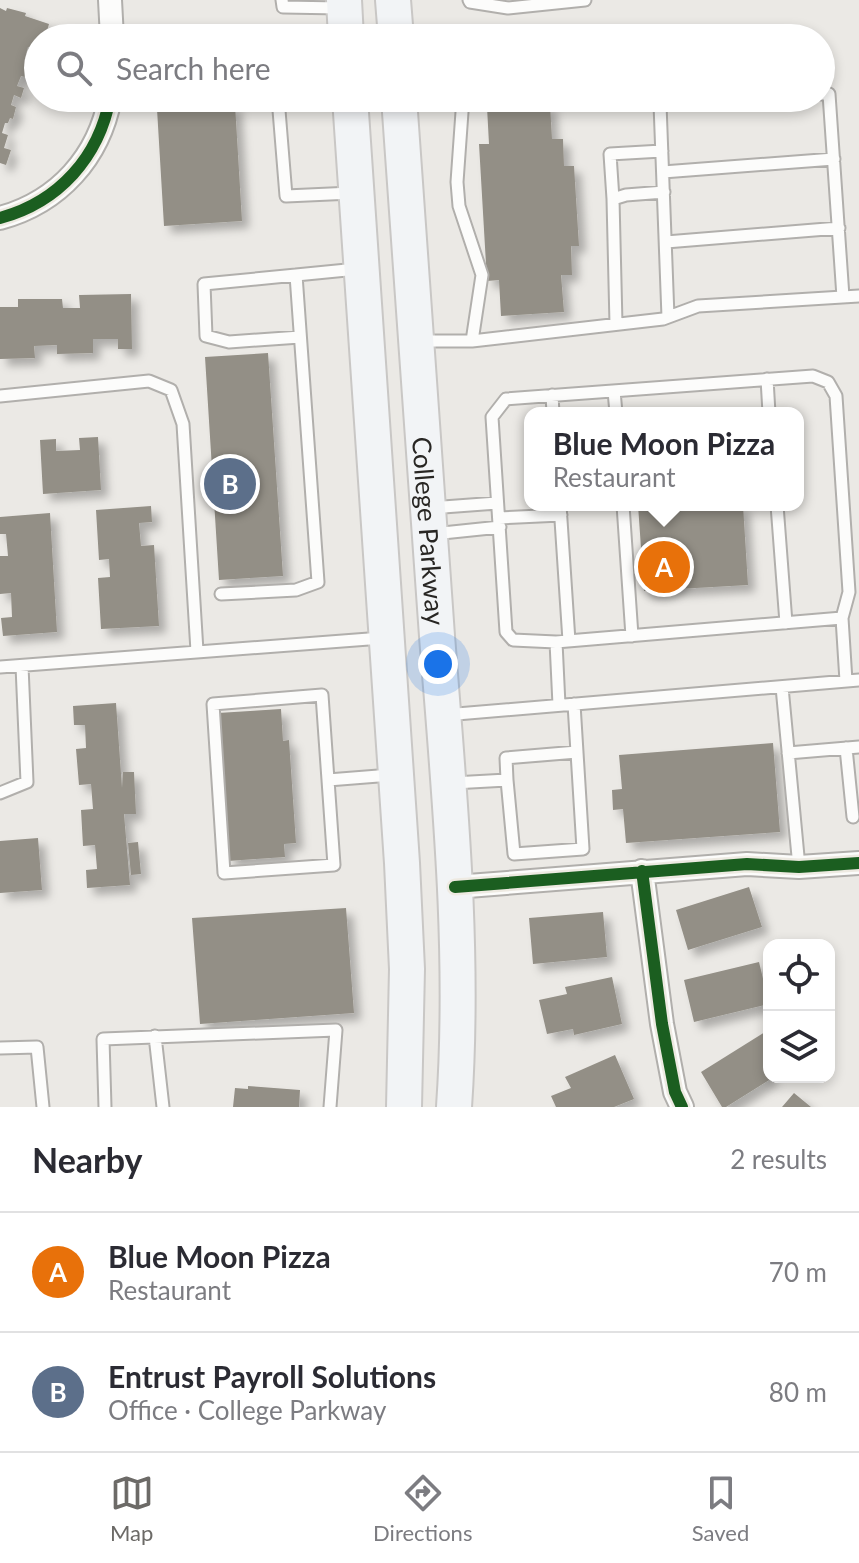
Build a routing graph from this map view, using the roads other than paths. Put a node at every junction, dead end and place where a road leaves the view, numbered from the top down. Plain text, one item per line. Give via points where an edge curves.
1 (110, 0) edge
2 (282, 0) edge
3 (393, 0) edge
4 (469, 0) edge
5 (585, 0) edge
6 (345, 15) edge
7 (111, 24) edge
8 (395, 24) edge
9 (107, 112) edge
10 (279, 112) edge
11 (351, 112) edge
12 (400, 112) edge
13 (462, 112) edge
14 (657, 112) edge
15 (830, 112) edge
16 (662, 151) junction
17 (834, 159) junction
18 (663, 172) junction
19 (664, 192) junction
20 (357, 193) junction
21 (613, 199) junction
22 (0, 218) edge
23 (839, 228) junction
24 (666, 242) junction
25 (362, 268) junction
26 (296, 275) junction
27 (859, 296) edge
28 (843, 297) junction
29 (668, 317) junction
30 (616, 324) junction
31 (300, 337) junction
32 (414, 341) junction
33 (472, 341) junction
34 (767, 379) junction
35 (614, 391) junction
36 (552, 395) junction
37 (0, 396) edge
38 (553, 407) edge
39 (615, 407) edge
40 (769, 407) edge
41 (497, 503) junction
42 (555, 511) edge
43 (560, 511) edge
44 (623, 511) edge
45 (777, 511) edge
46 (428, 521) junction
47 (500, 522) junction
48 (221, 594) dead end
49 (842, 618) junction
50 (786, 623) junction
51 (437, 632) junction
52 (632, 636) junction
53 (387, 637) junction
54 (569, 641) junction
55 (556, 642) junction
56 (197, 651) junction
57 (22, 666) junction
58 (0, 667) edge
59 (853, 681) edge
60 (782, 687) junction
61 (574, 704) junction
62 (559, 705) junction
63 (443, 715) junction
64 (392, 718) junction
65 (853, 747) edge
66 (577, 752) junction
67 (788, 753) junction
68 (397, 775) junction
69 (328, 780) junction
70 (507, 780) junction
71 (448, 784) junction
72 (0, 793) edge
73 (853, 817) dead end
74 (859, 863) edge
75 (799, 867) junction
76 (642, 871) junction
77 (455, 887) junction
78 (155, 1036) junction
79 (0, 1048) edge
80 (43, 1107) edge
81 (105, 1107) edge
82 (163, 1107) edge
83 (330, 1107) edge
84 (404, 1107) edge
85 (454, 1107) edge
86 (682, 1107) edge

1 - 7 street
2 - 6 lane via 283,7
3 - 8 main road
4 - 5 lane via 508,8
9 - 22 street via 79,169 42,201
10 - 20 lane via 286,196
11 - 20 main road, College Parkway
12 - 32 main road, College Parkway
13 - 33 lane via 459,206 482,275
14 - 16 lane
15 - 17 lane
16 - 18 lane
16 - 21 lane via 610,154
17 - 18 lane
17 - 23 lane
18 - 19 lane
19 - 21 lane
19 - 24 lane
20 - 25 main road, College Parkway
21 - 30 lane
23 - 24 lane
23 - 28 lane
24 - 29 lane
25 - 26 lane
25 - 53 main road, College Parkway
26 - 31 lane
26 - 31 lane via 204,284 206,336 229,342
27 - 28 lane
28 - 29 lane via 698,306
29 - 30 lane
30 - 33 lane
31 - 48 lane via 318,582 296,590
32 - 33 lane
32 - 46 main road, College Parkway
34 - 35 lane
34 - 40 lane
34 - 49 lane via 813,376 828,382 836,396 849,592
35 - 36 lane
35 - 39 lane
36 - 38 lane
36 - 41 lane via 506,399 492,417
37 - 56 lane via 149,381 171,390 183,424
41 - 46 lane
41 - 47 lane
42 - 47 lane
43 - 54 lane
44 - 52 lane
45 - 50 lane
46 - 47 lane
46 - 51 main road, College Parkway
47 - 55 lane via 506,632 513,640
49 - 50 lane
49 - 59 lane
50 - 52 lane
51 - 53 main road
51 - 63 main road, College Parkway
52 - 54 lane
53 - 56 lane
53 - 64 main road, College Parkway
54 - 55 lane
55 - 62 lane
56 - 57 lane
57 - 58 lane
57 - 72 lane via 27,782
59 - 60 lane
60 - 61 lane
60 - 67 lane
61 - 62 lane
61 - 66 lane
62 - 63 lane
63 - 64 main road
63 - 71 main road, College Parkway
64 - 68 main road, College Parkway
65 - 67 lane
65 - 73 lane
66 - 70 lane via 506,758
66 - 70 lane via 583,849 514,854
67 - 75 lane
68 - 69 lane
68 - 84 main road, College Parkway via 407,969
69 - 69 lane via 322,695 213,704 224,873 334,865
70 - 71 lane
71 - 77 main road, College Parkway
74 - 75 street
75 - 76 street via 747,864
76 - 77 street
76 - 86 street via 662,1024
77 - 85 main road, College Parkway
78 - 81 lane via 103,1039
78 - 82 lane
78 - 83 lane via 336,1030
79 - 80 lane via 37,1047

